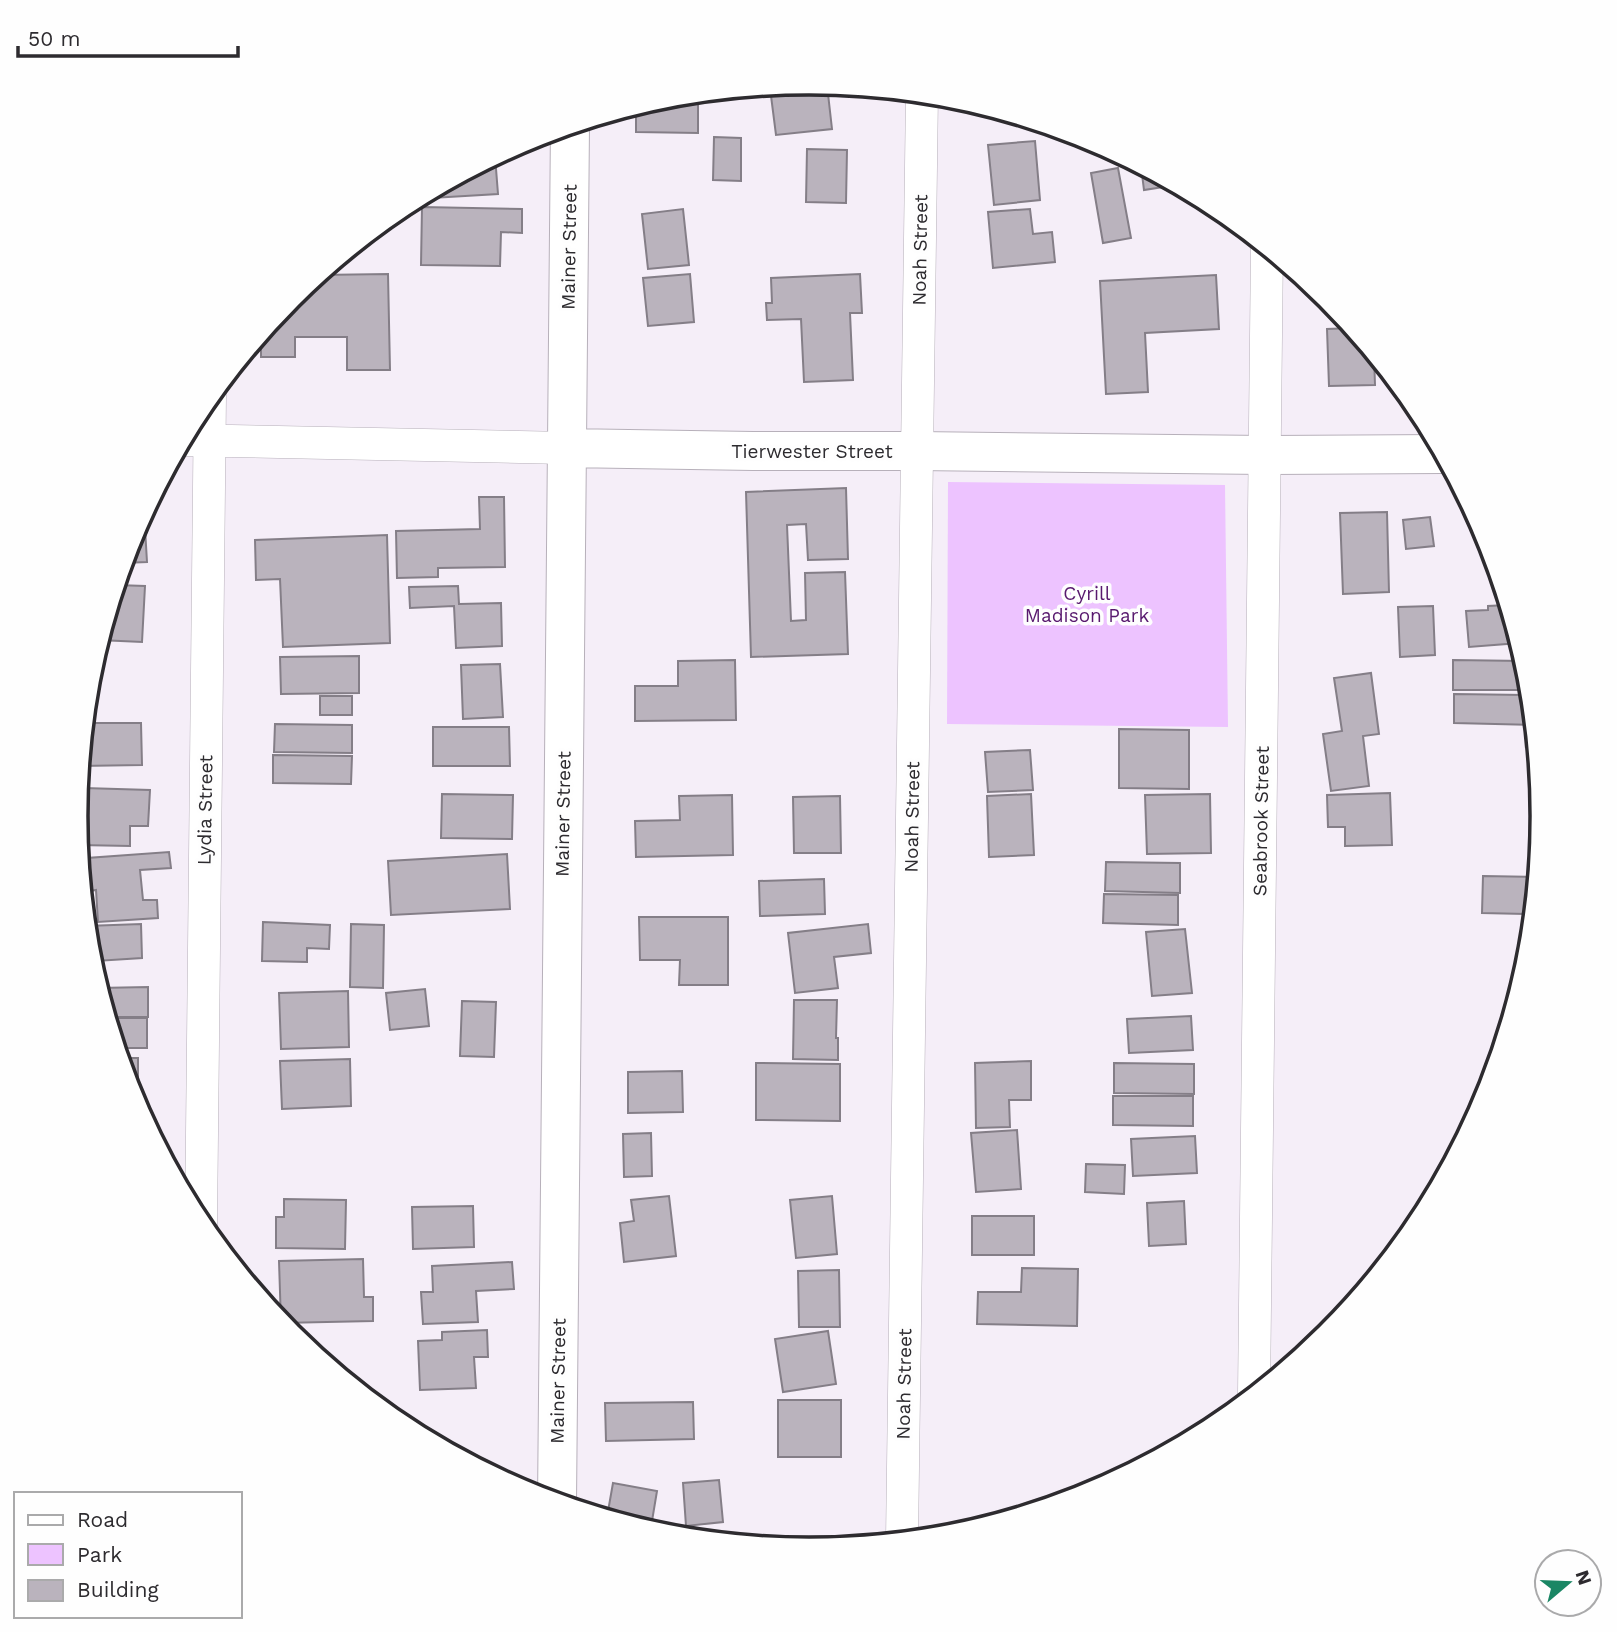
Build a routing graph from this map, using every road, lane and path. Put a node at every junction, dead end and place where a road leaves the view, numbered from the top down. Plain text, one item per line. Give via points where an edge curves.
1 (922, 104) edge
2 (570, 136) edge
3 (1267, 260) edge
4 (196, 440) edge
5 (566, 448) junction
6 (917, 451) junction
7 (1432, 454) edge
8 (1265, 455) junction
9 (201, 1204) edge
10 (1254, 1382) edge
11 (557, 1491) edge
12 (902, 1531) edge

1 - 6 street, Noah Street
2 - 5 street, Mainer Street
3 - 8 street, Seabrook Street
4 - 5 street, Tierwester Street
4 - 9 street, Lydia Street
5 - 6 street, Tierwester Street
5 - 11 street, Mainer Street
6 - 8 street, Tierwester Street
6 - 12 street, Noah Street
7 - 8 street, Tierwester Street
8 - 10 street, Seabrook Street

